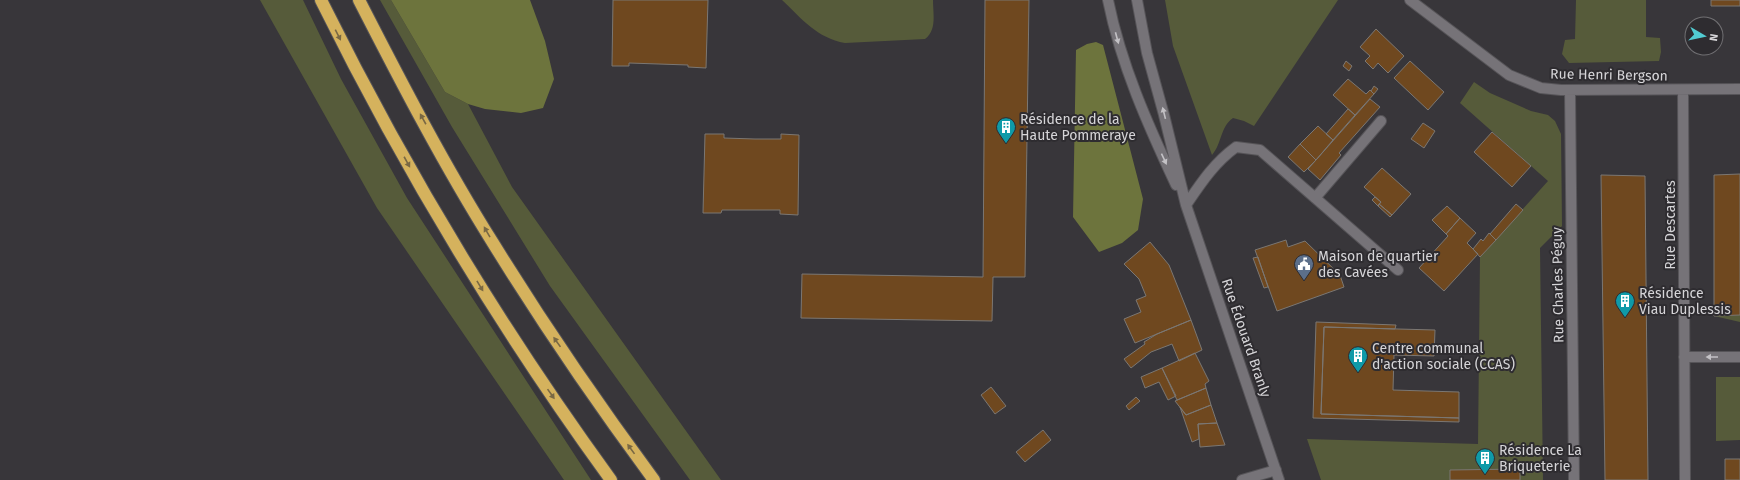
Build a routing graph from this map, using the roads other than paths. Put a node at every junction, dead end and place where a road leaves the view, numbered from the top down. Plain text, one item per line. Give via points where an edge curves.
1 (321, 0) edge
2 (359, 0) edge
3 (1108, 0) edge
4 (1137, 0) edge
5 (1410, 0) edge
6 (1740, 89) edge
7 (1570, 90) junction
8 (1683, 90) junction
9 (1381, 121) dead end
10 (1316, 198) junction
11 (1186, 205) junction
12 (1398, 270) dead end
13 (1684, 357) junction
14 (1740, 357) edge
15 (1276, 470) junction
16 (611, 480) edge
17 (654, 480) edge
18 (1242, 480) edge
19 (1279, 480) edge
20 (1574, 480) edge
21 (1685, 480) edge

1 -> 16 highway via 362,81 462,257 516,344
17 -> 2 highway via 601,407 492,242
3 -> 11 street, Rue Édouard Branly via 1120,48 1139,103
11 -> 4 street, Rue Édouard Branly via 1147,53
5 - 7 street, Rue Henri Bergson via 1509,75 1541,88
6 - 8 street, Rue Henri Bergson
7 - 8 street, Rue Henri Bergson
7 - 20 street, Rue Charles Péguy
8 - 13 street, Rue Descartes
9 - 10 street
10 - 11 street via 1260,150 1236,147 1211,169
10 - 12 street
11 - 15 street, Rue Édouard Branly
14 -> 13 street
13 - 21 street, Rue Descartes
15 - 18 street
15 - 19 street, Rue Édouard Branly

